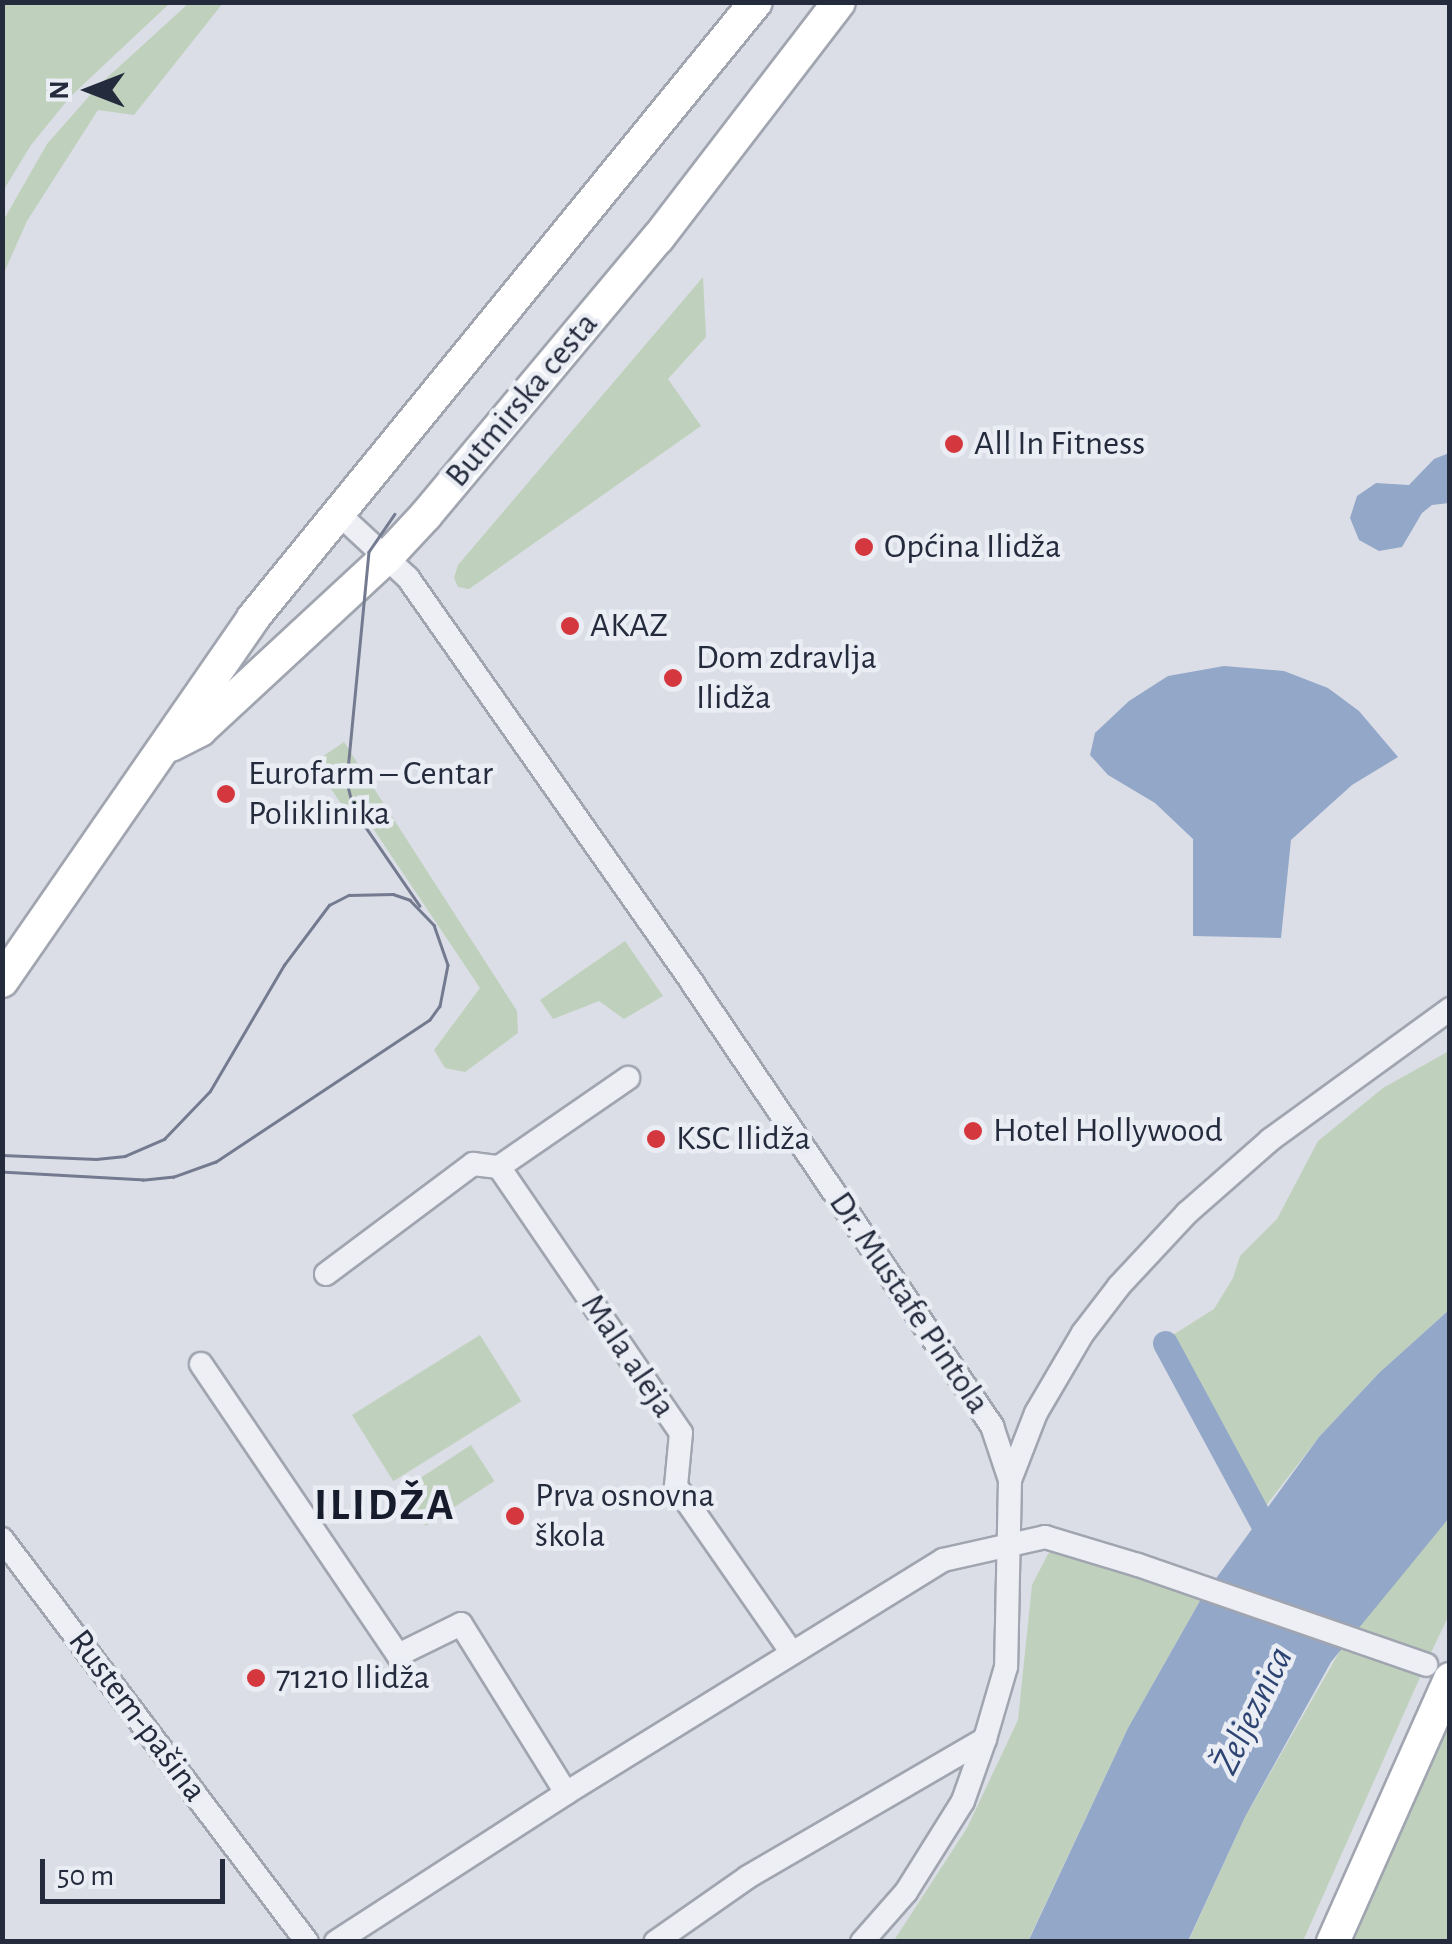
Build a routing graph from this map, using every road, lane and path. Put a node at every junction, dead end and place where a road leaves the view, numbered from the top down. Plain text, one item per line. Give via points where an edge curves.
1 (756, 2) edge
2 (840, 2) edge
3 (339, 514) junction
4 (387, 557) junction
5 (158, 752) junction
6 (4, 974) edge
7 (1450, 1009) edge
8 (628, 1078) dead end
9 (498, 1167) junction
10 (326, 1274) dead end
11 (201, 1364) dead end
12 (1010, 1480) junction
13 (2, 1538) edge
14 (1010, 1545) junction
15 (792, 1653) junction
16 (1438, 1672) edge
17 (984, 1739) junction
18 (566, 1793) junction
19 (308, 1942) edge
20 (336, 1942) edge
21 (655, 1942) edge
22 (862, 1942) edge
23 (1333, 1942) edge

1 - 3 main road, Butmirska cesta
2 - 4 main road, Butmirska cesta via 658,238
3 - 4 street, Dr. Mustafe Pintola
3 - 5 main road, Butmirska cesta via 253,618
4 - 5 main road, Butmirska cesta via 200,730
4 - 12 street, Dr. Mustafe Pintola via 693,984 948,1360 992,1426
5 - 6 main road, Butmirska cesta
7 - 12 street via 1270,1140 1160,1242 1084,1333 1036,1413
8 - 9 street
9 - 10 street via 473,1164
9 - 15 street, Mala aleja via 681,1433 676,1486
11 - 18 street via 398,1655 462,1624
12 - 14 street, Dr. Mustafe Pintola
13 - 19 street, Rustem-pašina
14 - 15 street via 944,1560
14 - 16 street via 1045,1537
14 - 17 street, Dr. Mustafe Pintola via 1006,1667
15 - 18 street
16 - 23 main road
17 - 21 street via 748,1877
17 - 22 street, Dr. Mustafe Pintola via 963,1801 906,1892
18 - 20 street

